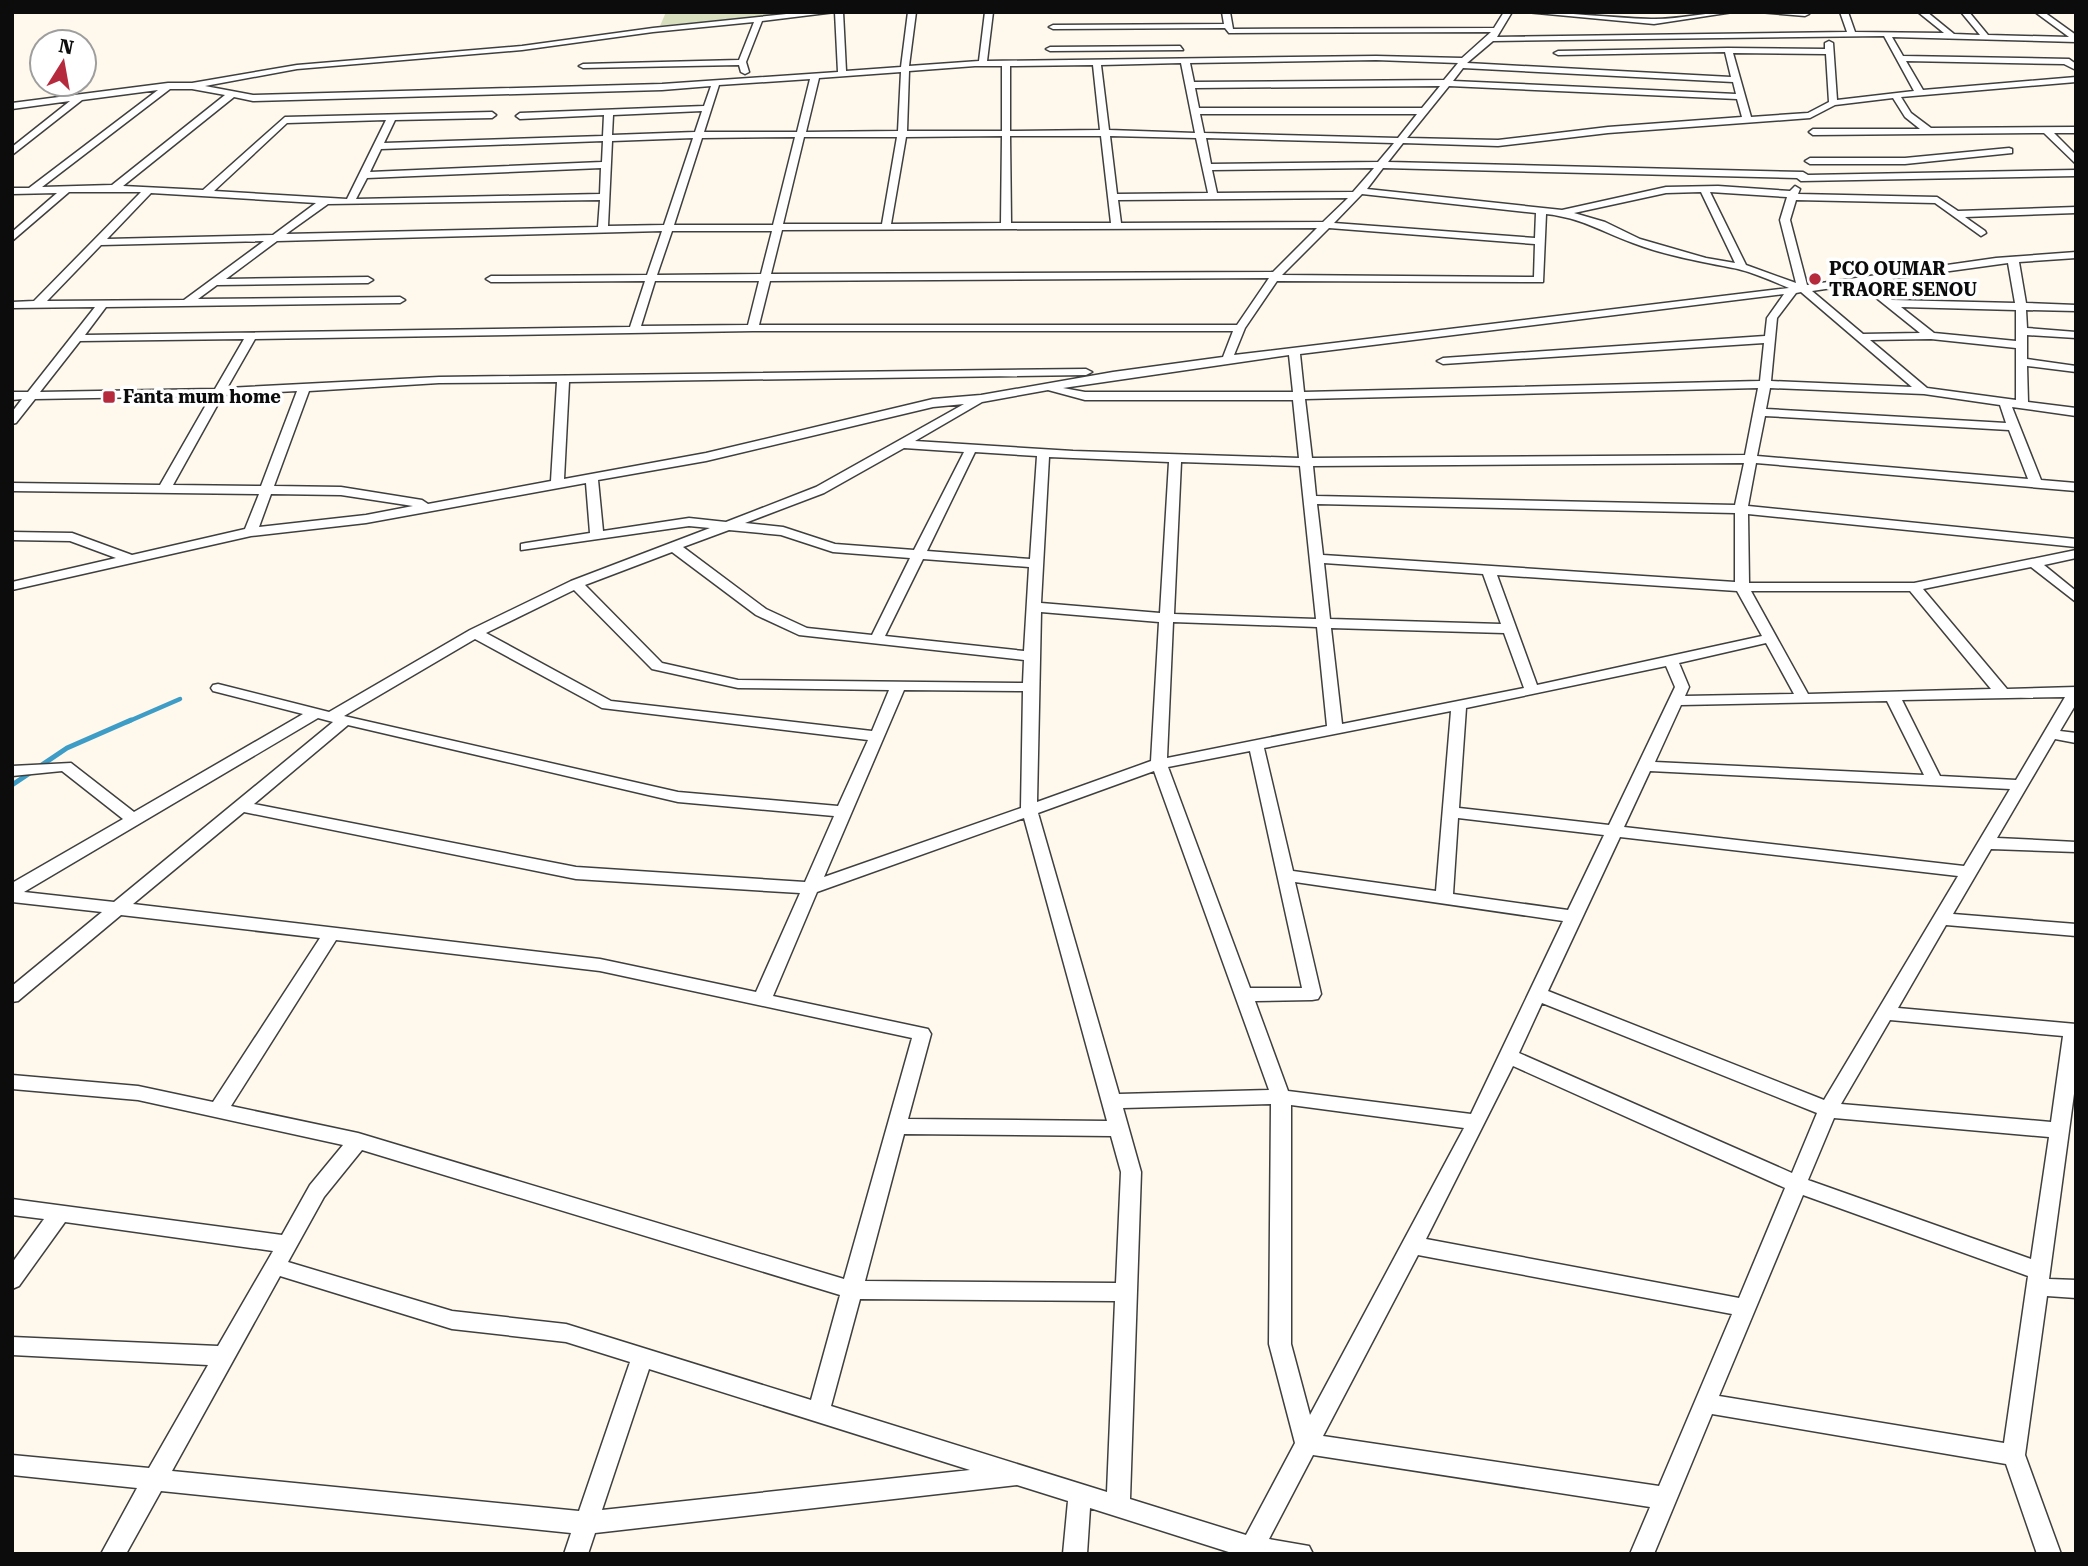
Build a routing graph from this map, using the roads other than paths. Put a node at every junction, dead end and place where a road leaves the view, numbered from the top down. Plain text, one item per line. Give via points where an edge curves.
1 (831, 12) edge
2 (839, 12) edge
3 (912, 12) edge
4 (989, 12) edge
5 (1226, 12) edge
6 (1508, 12) edge
7 (1530, 12) edge
8 (1729, 12) edge
9 (1763, 12) edge
10 (1844, 12) edge
11 (1922, 12) edge
12 (1965, 12) edge
13 (2039, 12) edge
14 (1805, 14) dead end
15 (759, 20) junction
16 (1654, 22) junction
17 (1228, 26) junction
18 (1853, 34) junction
19 (1888, 34) junction
20 (1494, 35) junction
21 (1828, 35) junction
22 (1951, 35) junction
23 (1985, 36) junction
24 (1666, 37) junction
25 (2076, 40) edge
26 (1180, 48) dead end
27 (1050, 49) junction
28 (1728, 50) junction
29 (1829, 52) junction
30 (1558, 53) dead end
31 (1901, 58) junction
32 (1185, 61) junction
33 (742, 62) junction
34 (1048, 63) junction
35 (1097, 63) junction
36 (1463, 63) junction
37 (983, 64) junction
38 (1006, 64) junction
39 (583, 66) dead end
40 (2076, 68) edge
41 (905, 69) junction
42 (842, 74) junction
43 (814, 76) junction
44 (2076, 79) edge
45 (1736, 80) junction
46 (748, 81) junction
47 (716, 83) junction
48 (1447, 83) junction
49 (1190, 85) junction
50 (168, 86) junction
51 (192, 86) junction
52 (1920, 93) junction
53 (232, 94) junction
54 (98, 95) edge
55 (1895, 95) junction
56 (1741, 97) junction
57 (72, 98) edge
58 (78, 98) edge
59 (1833, 103) junction
60 (12, 106) edge
61 (708, 108) junction
62 (1195, 111) junction
63 (1426, 111) junction
64 (609, 112) junction
65 (492, 115) dead end
66 (1810, 115) junction
67 (520, 116) dead end
68 (392, 118) junction
69 (1748, 120) junction
70 (2045, 129) junction
71 (2076, 130) edge
72 (1928, 131) junction
73 (1813, 132) junction
74 (1006, 133) junction
75 (1105, 133) junction
76 (800, 134) junction
77 (902, 134) junction
78 (699, 135) junction
79 (1200, 135) junction
80 (608, 138) junction
81 (1404, 139) junction
82 (378, 146) junction
83 (2009, 151) dead end
84 (12, 152) edge
85 (1812, 152) junction
86 (2076, 162) edge
87 (607, 165) junction
88 (1382, 165) junction
89 (1207, 167) junction
90 (2076, 173) edge
91 (364, 174) junction
92 (1802, 176) junction
93 (114, 188) junction
94 (67, 189) junction
95 (1704, 189) junction
96 (32, 190) junction
97 (149, 190) junction
98 (12, 191) edge
99 (1358, 193) junction
100 (205, 194) junction
101 (1213, 196) junction
102 (1791, 196) junction
103 (605, 197) junction
104 (1112, 197) junction
105 (325, 201) junction
106 (350, 202) junction
107 (2076, 210) edge
108 (1541, 211) junction
109 (1563, 213) junction
110 (1954, 214) junction
111 (1326, 225) junction
112 (1006, 226) junction
113 (1116, 226) junction
114 (886, 227) junction
115 (666, 228) junction
116 (778, 228) junction
117 (603, 230) junction
118 (1981, 233) dead end
119 (275, 237) junction
120 (12, 239) edge
121 (1540, 240) junction
122 (99, 242) junction
123 (2076, 255) edge
124 (2013, 260) junction
125 (1742, 267) junction
126 (766, 277) junction
127 (1275, 277) junction
128 (650, 278) junction
129 (491, 279) dead end
130 (368, 280) dead end
131 (1861, 281) junction
132 (215, 282) junction
133 (1798, 289) junction
134 (400, 300) dead end
135 (186, 303) junction
136 (1889, 303) junction
137 (103, 304) junction
138 (37, 305) junction
139 (2021, 306) junction
140 (14, 307) edge
141 (2076, 308) edge
142 (753, 328) junction
143 (1240, 328) junction
144 (634, 330) junction
145 (2022, 331) junction
146 (252, 334) junction
147 (2076, 335) edge
148 (1931, 336) junction
149 (1860, 337) junction
150 (76, 338) junction
151 (1770, 339) junction
152 (2022, 345) junction
153 (1294, 351) junction
154 (1227, 360) junction
155 (1443, 361) dead end
156 (2022, 362) junction
157 (2076, 369) edge
158 (1113, 375) junction
159 (563, 378) junction
160 (1765, 384) junction
161 (304, 387) junction
162 (1047, 387) junction
163 (1924, 391) junction
164 (219, 392) junction
165 (12, 396) edge
166 (31, 396) junction
167 (1299, 396) junction
168 (981, 399) junction
169 (2004, 401) junction
170 (2022, 403) junction
171 (1760, 412) junction
172 (2076, 412) edge
173 (12, 420) edge
174 (2014, 427) junction
175 (901, 444) junction
176 (971, 449) junction
177 (1043, 453) junction
178 (1175, 458) junction
179 (1751, 459) junction
180 (1306, 462) junction
181 (592, 479) junction
182 (2036, 484) junction
183 (557, 486) junction
184 (12, 487) edge
185 (2076, 487) edge
186 (164, 489) junction
187 (266, 490) junction
188 (1310, 500) junction
189 (435, 507) junction
190 (1741, 509) junction
191 (725, 526) junction
192 (251, 531) junction
193 (12, 536) edge
194 (597, 536) junction
195 (2076, 543) edge
196 (672, 545) junction
197 (526, 547) dead end
198 (2076, 554) edge
199 (919, 555) junction
200 (130, 559) junction
201 (1317, 559) junction
202 (2034, 562) junction
203 (1037, 564) junction
204 (1489, 571) junction
205 (576, 584) junction
206 (12, 586) edge
207 (1742, 587) junction
208 (1914, 587) junction
209 (2076, 598) edge
210 (1034, 607) junction
211 (1166, 618) junction
212 (1324, 624) junction
213 (1510, 629) junction
214 (475, 633) junction
215 (1770, 638) junction
216 (876, 641) junction
217 (1031, 656) junction
218 (1671, 660) junction
219 (899, 685) junction
220 (1030, 687) junction
221 (218, 688) dead end
222 (1532, 691) junction
223 (2076, 691) edge
224 (2003, 694) junction
225 (1893, 697) junction
226 (1804, 699) junction
227 (1675, 701) junction
228 (1459, 705) junction
229 (331, 717) junction
230 (1335, 730) junction
231 (2050, 734) junction
232 (877, 736) junction
233 (2076, 738) edge
234 (1255, 745) junction
235 (1159, 764) junction
236 (1644, 766) junction
237 (12, 771) edge
238 (1934, 780) junction
239 (2020, 785) junction
240 (242, 806) junction
241 (1029, 808) junction
242 (844, 812) junction
243 (1451, 812) junction
244 (134, 820) junction
245 (1614, 831) junction
246 (1986, 843) junction
247 (2076, 847) edge
248 (1968, 872) junction
249 (1285, 875) junction
250 (811, 888) junction
251 (12, 894) edge
252 (1444, 898) junction
253 (118, 908) junction
254 (1573, 917) junction
255 (1941, 919) junction
256 (2076, 930) edge
257 (332, 933) junction
258 (1537, 994) junction
259 (1244, 995) junction
260 (12, 996) edge
261 (762, 1000) junction
262 (1884, 1013) junction
263 (2074, 1031) edge
264 (1508, 1056) junction
265 (12, 1082) edge
266 (1282, 1097) junction
267 (1111, 1101) junction
268 (218, 1110) junction
269 (1828, 1110) junction
270 (1477, 1122) junction
271 (897, 1126) junction
272 (1119, 1129) junction
273 (2059, 1130) junction
274 (358, 1141) junction
275 (1796, 1184) junction
276 (12, 1207) edge
277 (60, 1213) junction
278 (287, 1244) junction
279 (1412, 1245) junction
280 (274, 1266) junction
281 (2038, 1279) junction
282 (12, 1280) edge
283 (2076, 1289) edge
284 (852, 1290) junction
285 (1126, 1292) junction
286 (1745, 1308) junction
287 (12, 1346) edge
288 (224, 1356) junction
289 (642, 1357) junction
290 (1705, 1403) junction
291 (818, 1413) junction
292 (1307, 1444) junction
293 (2014, 1455) junction
294 (12, 1465) edge
295 (1019, 1475) junction
296 (154, 1480) junction
297 (1080, 1494) junction
298 (1665, 1498) junction
299 (1118, 1506) junction
300 (586, 1523) junction
301 (1252, 1548) junction
302 (113, 1554) edge
303 (576, 1554) edge
304 (1075, 1554) edge
305 (1301, 1554) edge
306 (1642, 1554) edge
307 (2049, 1554) edge

1 - 15 street
2 - 42 street
3 - 41 street
4 - 37 street
5 - 17 street
6 - 20 street
7 - 16 street
8 - 16 street
9 - 14 street
10 - 18 street
11 - 22 street
12 - 23 street
13 - 25 street
15 - 33 street
15 - 51 street via 522,48 297,67
16 - 24 street
17 - 20 street via 1229,31
17 - 27 street via 1054,23
18 - 19 street
18 - 21 street
19 - 22 street
19 - 31 street
20 - 24 street
20 - 36 street
21 - 24 street
21 - 29 street
22 - 23 street
23 - 25 street
26 - 27 street
27 - 34 street
28 - 29 street
28 - 30 street
28 - 45 street
29 - 59 street
31 - 40 street via 2066,61
31 - 52 street
32 - 35 street
32 - 36 street via 1376,58
32 - 49 street
33 - 39 street
33 - 46 street
34 - 35 street
34 - 38 street
35 - 75 street
36 - 45 street
36 - 48 street
37 - 38 street
37 - 41 street
38 - 74 street
41 - 42 street
41 - 77 street
42 - 43 street
43 - 46 street
43 - 76 street
44 - 52 street
45 - 56 street
46 - 47 street
47 - 53 street via 253,98
47 - 61 street
48 - 49 street
48 - 56 street
48 - 63 street
49 - 62 street
50 - 51 street
50 - 54 street
50 - 96 street
51 - 53 street
52 - 55 street
53 - 93 street
55 - 59 street
55 - 72 street via 1908,115
56 - 69 street
57 - 60 street
58 - 84 street
59 - 66 street
61 - 64 street
61 - 78 street
62 - 63 street
62 - 79 street
63 - 81 street
64 - 67 street
64 - 80 street
65 - 68 street
66 - 69 street
66 - 73 street
68 - 82 street
68 - 100 street via 285,120
69 - 81 street via 1498,143
70 - 71 street
70 - 72 street
70 - 86 street
72 - 73 street
73 - 85 street
74 - 75 street
74 - 77 street
74 - 112 street
75 - 79 street
75 - 104 street
76 - 77 street
76 - 78 street
76 - 116 street
77 - 114 street
78 - 80 street
78 - 115 street
79 - 81 street
79 - 89 street
80 - 82 street
80 - 87 street
81 - 88 street
82 - 91 street
83 - 85 street via 1905,161
85 - 92 street
87 - 91 street
87 - 103 street
88 - 89 street
88 - 92 street
88 - 99 street
89 - 101 street
90 - 92 street
91 - 106 street
92 - 102 street
93 - 94 street
93 - 97 street
94 - 96 street
94 - 120 street
95 - 102 street
95 - 109 street via 1666,190
95 - 125 street
96 - 98 street
97 - 100 street
97 - 122 street
99 - 101 street
99 - 108 street
99 - 111 street
100 - 105 street
101 - 104 street
102 - 110 street via 1937,200
102 - 133 street via 1785,220
103 - 106 street
103 - 117 street
104 - 113 street
105 - 106 street
105 - 119 street
107 - 110 street
108 - 109 street
108 - 121 street
109 - 125 street via 1636,241
110 - 118 street
111 - 113 street
111 - 121 street
111 - 127 street
112 - 113 street
112 - 114 street
114 - 116 street
115 - 116 street
115 - 117 street
115 - 128 street
116 - 126 street
117 - 119 street
119 - 122 street
119 - 132 street
121 - 127 street via 1539,280
122 - 138 street
123 - 124 street
124 - 131 street
124 - 139 street
125 - 133 street
126 - 127 street
126 - 128 street
126 - 142 street
127 - 143 street
128 - 129 street
128 - 144 street
130 - 132 street
131 - 133 street
131 - 136 street
132 - 135 street
133 - 149 street
133 - 151 street via 1772,318
133 - 153 street
134 - 135 street
135 - 137 street
136 - 139 street
136 - 148 street
137 - 138 street
137 - 150 street
138 - 140 street
139 - 141 street
139 - 145 street
142 - 143 street
142 - 144 street
143 - 154 street
144 - 146 street
145 - 147 street
145 - 152 street
146 - 150 street
146 - 164 street
148 - 149 street
148 - 152 street
149 - 163 street
150 - 166 street
151 - 155 street
151 - 160 street
152 - 156 street
153 - 154 street
153 - 167 street
154 - 158 street
156 - 157 street
156 - 170 street
158 - 159 street
158 - 162 street
159 - 161 street
159 - 183 street
160 - 163 street
160 - 167 street
160 - 171 street
161 - 164 street
161 - 187 street
162 - 167 street via 1085,396
162 - 168 street
163 - 169 street
164 - 166 street
164 - 186 street
165 - 166 street
166 - 173 street
167 - 180 street
168 - 175 street
168 - 181 street via 933,403
169 - 170 street
169 - 174 street
170 - 172 street
171 - 174 street
171 - 179 street
174 - 182 street
175 - 176 street
175 - 191 street via 820,490
176 - 177 street
176 - 199 street
177 - 178 street
177 - 203 street
178 - 180 street
178 - 211 street
179 - 180 street
179 - 182 street
179 - 190 street
180 - 188 street
181 - 183 street
181 - 194 street
182 - 185 street
183 - 189 street
184 - 186 street
186 - 187 street
187 - 189 street via 341,491
187 - 192 street
188 - 190 street
188 - 201 street
189 - 192 street
190 - 195 street
190 - 207 street
191 - 194 street via 689,522
191 - 196 street
191 - 199 street via 783,531 833,548
192 - 200 street
193 - 200 street via 72,537
194 - 197 street
196 - 205 street
196 - 216 street via 761,612 804,632
198 - 202 street
199 - 203 street
199 - 216 street
200 - 206 street
201 - 204 street
201 - 212 street
202 - 208 street
202 - 209 street
203 - 210 street
204 - 207 street
204 - 213 street
205 - 214 street
205 - 219 street via 657,666 738,684
207 - 208 street
207 - 215 street
208 - 224 street
210 - 211 street
210 - 217 street
211 - 212 street
211 - 235 street
212 - 213 street
212 - 230 street
213 - 222 street
214 - 229 street
214 - 232 street via 607,705
215 - 218 street
215 - 226 street
216 - 217 street
217 - 220 street
218 - 222 street
218 - 227 street via 1682,687
219 - 220 street
219 - 232 street
220 - 241 street
221 - 229 street
222 - 228 street
223 - 224 street
223 - 231 street
224 - 225 street
225 - 226 street
225 - 238 street
226 - 227 street
227 - 236 street
228 - 230 street
228 - 243 street
229 - 240 street
229 - 242 street via 678,797
229 - 244 street
230 - 234 street
231 - 233 street
231 - 239 street
232 - 242 street
234 - 235 street
234 - 249 street
235 - 241 street
235 - 259 street
236 - 238 street
236 - 245 street
237 - 244 street via 65,766
238 - 239 street
239 - 246 street
240 - 250 street via 576,873
240 - 253 street
241 - 250 street
241 - 267 street
242 - 250 street
243 - 245 street
243 - 252 street
244 - 251 street
245 - 248 street
245 - 254 street
246 - 247 street
246 - 248 street
248 - 255 street
249 - 252 street
249 - 259 street via 1312,994
250 - 261 street
251 - 253 street
252 - 254 street
253 - 257 street
253 - 260 street
254 - 258 street
255 - 256 street
255 - 262 street
257 - 261 street via 600,965
257 - 268 street
258 - 264 street
258 - 269 street
259 - 266 street
261 - 271 street via 922,1034
262 - 263 street
262 - 269 street
263 - 273 street
264 - 270 street
264 - 275 street
265 - 268 street via 138,1093
266 - 267 street
266 - 270 street
266 - 292 street via 1280,1344
267 - 272 street
268 - 274 street
269 - 273 street
269 - 275 street
270 - 279 street
271 - 272 street
271 - 284 street
272 - 285 street via 1131,1172
273 - 281 street
274 - 278 street via 317,1191
274 - 284 street
275 - 281 street
275 - 286 street
276 - 277 street
277 - 278 street
277 - 282 street
278 - 280 street
279 - 286 street
279 - 292 street
280 - 288 street
280 - 289 street via 452,1320 566,1334
281 - 283 street
281 - 293 street
284 - 285 street
284 - 291 street
285 - 299 street
286 - 290 street
287 - 288 street
288 - 296 street
289 - 291 street
289 - 300 street
290 - 293 street
290 - 298 street
291 - 295 street
292 - 298 street
292 - 301 street
293 - 307 street
294 - 296 street
295 - 297 street
295 - 300 street
296 - 300 street
296 - 302 street
297 - 299 street
297 - 304 street
298 - 306 street
299 - 301 street
300 - 303 street
301 - 305 street

